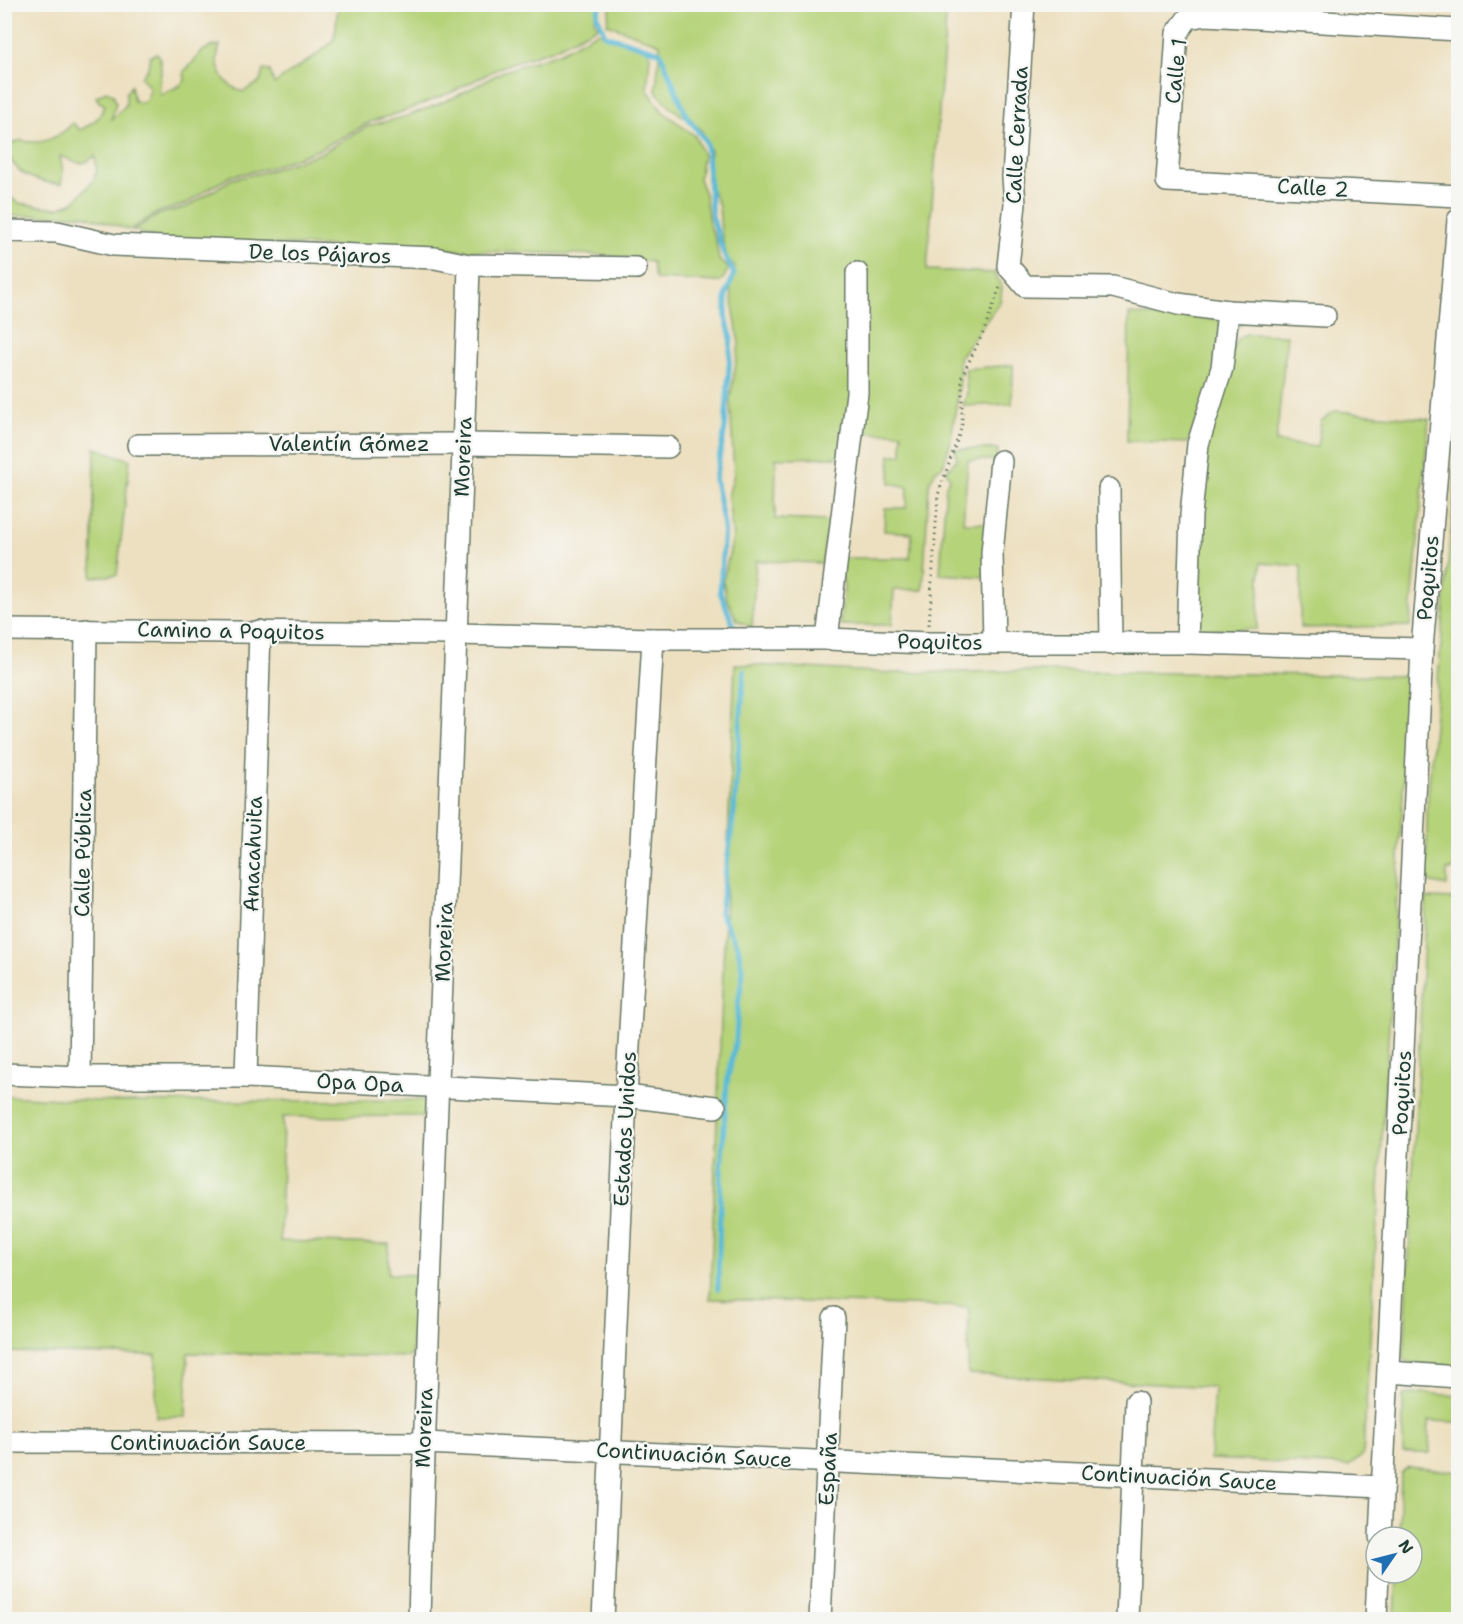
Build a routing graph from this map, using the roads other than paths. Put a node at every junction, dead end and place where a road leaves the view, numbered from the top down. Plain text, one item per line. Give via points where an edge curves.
1 (1024, 4) edge
2 (1458, 30) edge
3 (1167, 181) joint
4 (1458, 196) edge
5 (1458, 220) edge
6 (4, 231) edge
7 (469, 265) junction
8 (636, 268) dead end
9 (857, 273) dead end
10 (1228, 311) junction
11 (1325, 316) dead end
12 (464, 444) junction
13 (138, 445) dead end
14 (668, 447) dead end
15 (1001, 461) dead end
16 (1110, 489) dead end
17 (4, 630) edge
18 (86, 630) junction
19 (260, 632) junction
20 (457, 634) junction
21 (653, 639) junction
22 (827, 639) junction
23 (994, 643) junction
24 (1187, 643) junction
25 (1111, 644) junction
26 (1422, 648) junction
27 (4, 1074) edge
28 (80, 1077) junction
29 (246, 1077) junction
30 (437, 1087) junction
31 (626, 1096) junction
32 (715, 1107) dead end
33 (834, 1318) dead end
34 (1389, 1372) junction
35 (1458, 1377) edge
36 (1136, 1402) dead end
37 (4, 1442) edge
38 (424, 1443) junction
39 (611, 1450) junction
40 (828, 1461) junction
41 (1134, 1476) junction
42 (1382, 1487) junction
43 (1380, 1525) edge
44 (1377, 1585) edge
45 (419, 1620) edge
46 (603, 1620) edge
47 (820, 1620) edge
48 (1127, 1620) edge
49 (1376, 1620) edge

1 - 10 street, Calle Cerrada via 1013,177 1015,204 1008,266 1025,286 1113,287 1178,304
2 - 3 street, Calle 1 via 1206,15 1188,18 1177,33
3 - 4 street, Calle 2
5 - 26 street, Poquitos
6 - 7 street, De los Pájaros via 57,232 114,245 435,258
7 - 8 street, De los Pájaros
7 - 12 street, Moreira
9 - 22 street via 857,393
10 - 11 street
10 - 24 street via 1222,368 1198,444 1191,515
12 - 13 street, Valentín Gómez
12 - 14 street, Valentín Gómez
12 - 20 street, Moreira
15 - 23 street via 992,553
16 - 25 street
17 - 18 street, Camino a Poquitos
18 - 19 street, Camino a Poquitos
18 - 28 street, Calle Pública
19 - 20 street, Camino a Poquitos
19 - 29 street, Anacahuita
20 - 21 street, Poquitos
20 - 30 street, Moreira
21 - 22 street, Poquitos
21 - 31 street, Estados Unidos
22 - 23 street, Poquitos
23 - 25 street, Poquitos
24 - 25 street, Poquitos
24 - 26 street, Poquitos
26 - 34 street, Poquitos
27 - 28 street, Opa Opa
28 - 29 street, Opa Opa
29 - 30 street, Opa Opa
30 - 31 street, Opa Opa
30 - 38 street, Moreira
31 - 32 street, Opa Opa
31 - 39 street, Estados Unidos
33 - 40 street, España
34 - 35 street
34 - 42 street, Poquitos
36 - 41 street
37 - 38 street, Continuación Sauce
38 - 39 street, Continuación Sauce
38 - 45 street, Moreira
39 - 40 street, Continuación Sauce
39 - 46 street, Estados Unidos
40 - 41 street, Continuación Sauce
40 - 47 street, España
41 - 42 street, Continuación Sauce
41 - 48 street
42 - 43 street, Poquitos
44 - 49 street

